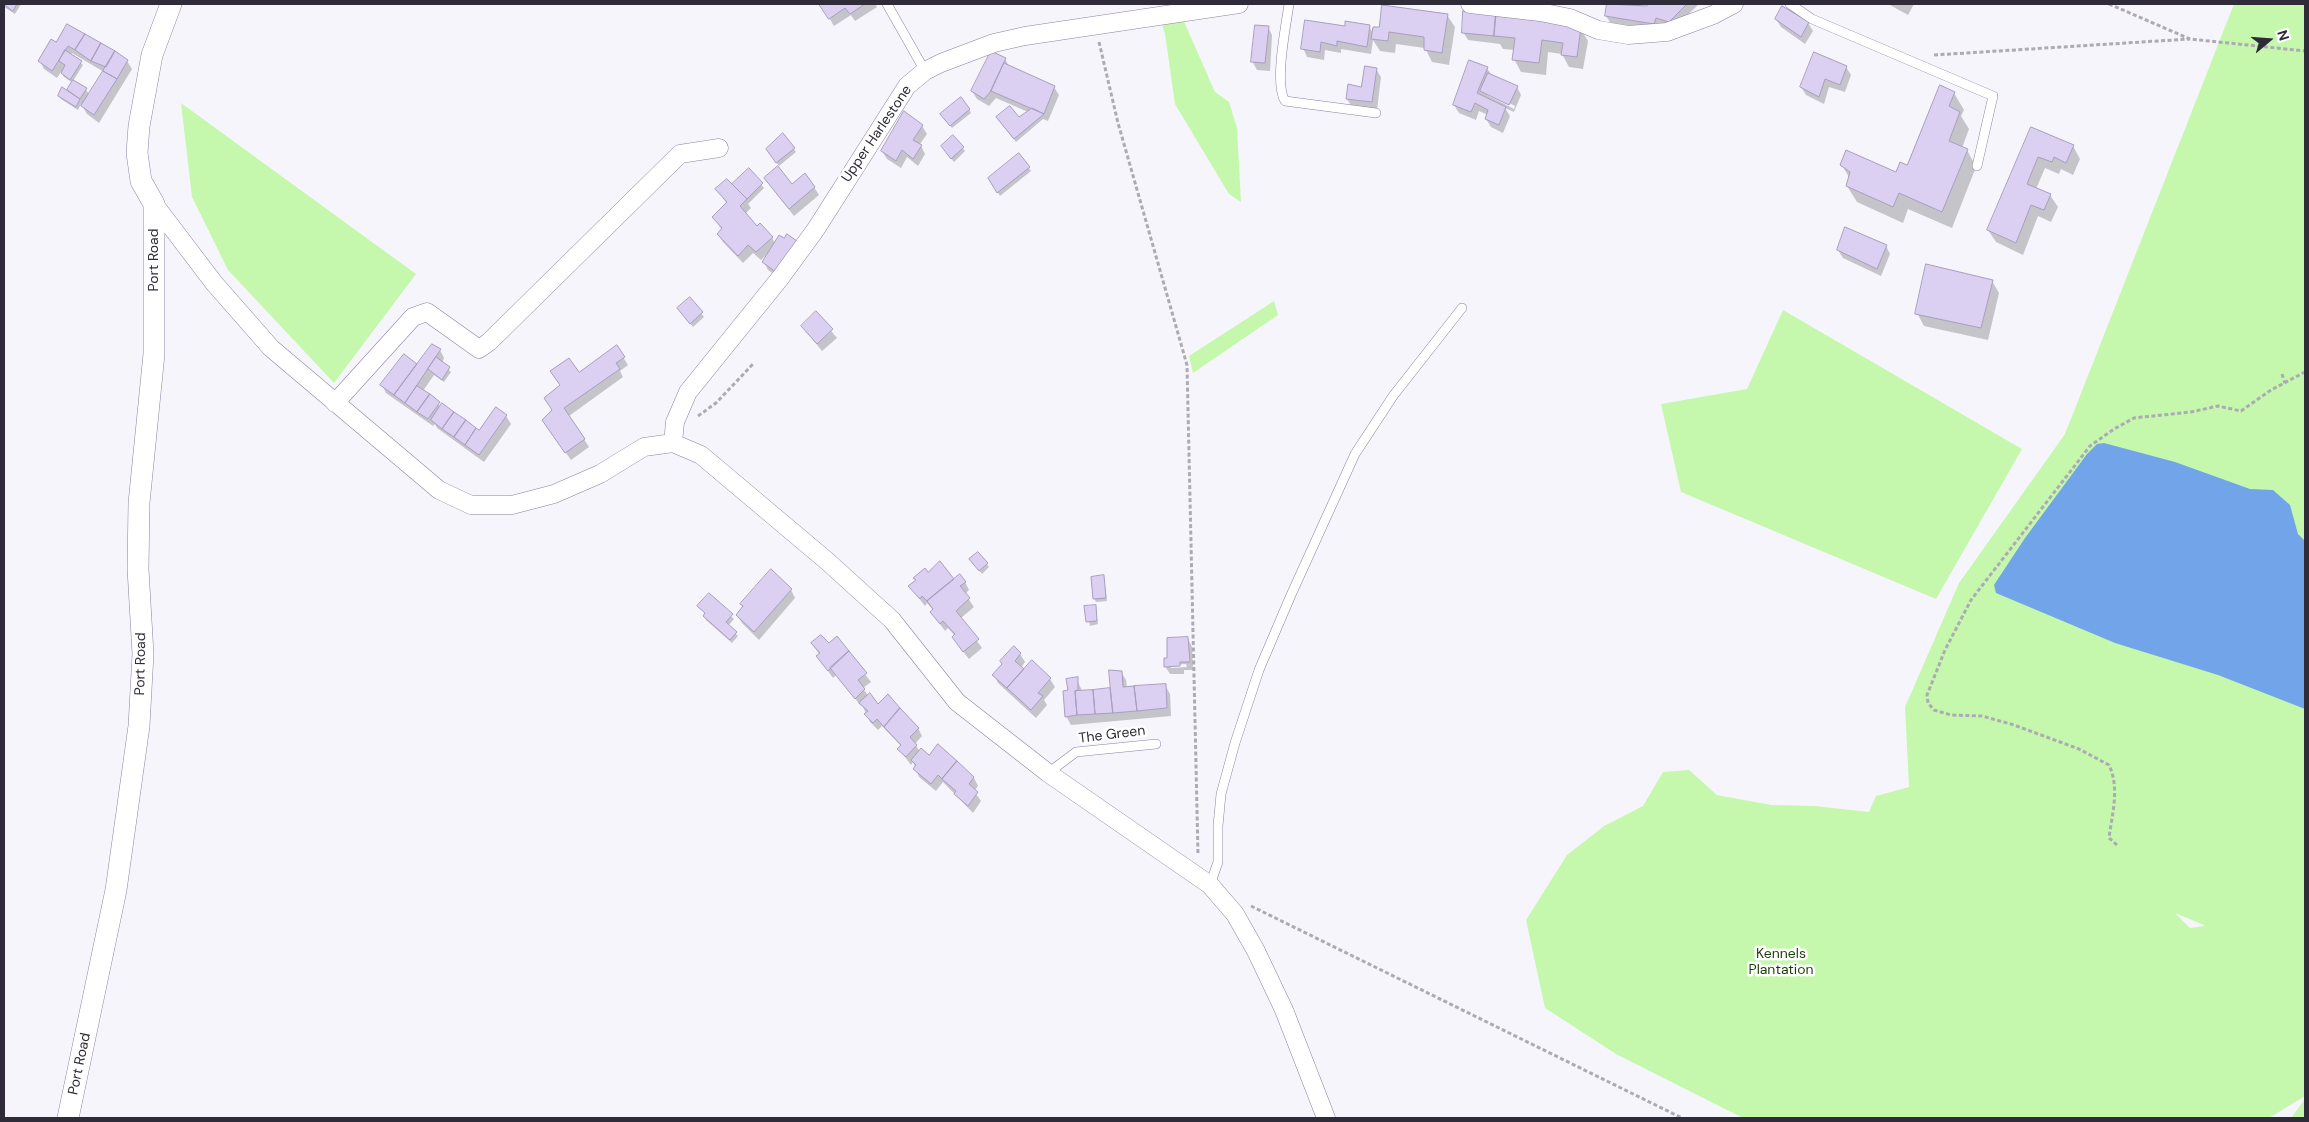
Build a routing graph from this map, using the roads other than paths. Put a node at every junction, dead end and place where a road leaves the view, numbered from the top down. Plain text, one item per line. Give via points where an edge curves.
1 (171, 4) edge
2 (887, 4) edge
3 (1239, 4) edge
4 (1289, 4) edge
5 (1470, 4) edge
6 (1734, 4) edge
7 (1790, 4) edge
8 (925, 70) junction
9 (1376, 113) dead end
10 (719, 148) dead end
11 (1977, 166) dead end
12 (154, 204) junction
13 (1462, 308) dead end
14 (335, 403) junction
15 (674, 435) junction
16 (1156, 744) dead end
17 (1048, 773) junction
18 (1204, 881) junction
19 (68, 1118) edge
20 (1326, 1118) edge

1 - 12 street via 152,55 139,126 137,153 142,181
2 - 8 lane
3 - 8 street, Upper Harlestone via 994,43
4 - 9 lane via 1280,79 1280,93 1285,101
5 - 6 street via 1540,12 1570,18 1598,30 1628,35 1667,32
7 - 11 lane via 1812,19 1993,96
8 - 15 street, Upper Harlestone via 907,86 816,229 688,392 674,422
10 - 14 street via 680,154 479,349 427,312 413,317
12 - 14 street via 214,282 271,348
12 - 19 street, Port Road via 154,354 139,503 138,569 143,654 139,726 116,890
13 - 18 lane via 1393,396 1355,454 1291,595 1259,670 1230,760 1221,794 1218,862
14 - 15 street via 439,490 471,505 512,505 554,494
15 - 17 street via 827,561 892,620 957,702
16 - 17 lane, The Green via 1076,752
17 - 18 street
18 - 20 street via 1235,914 1256,951 1284,1010

